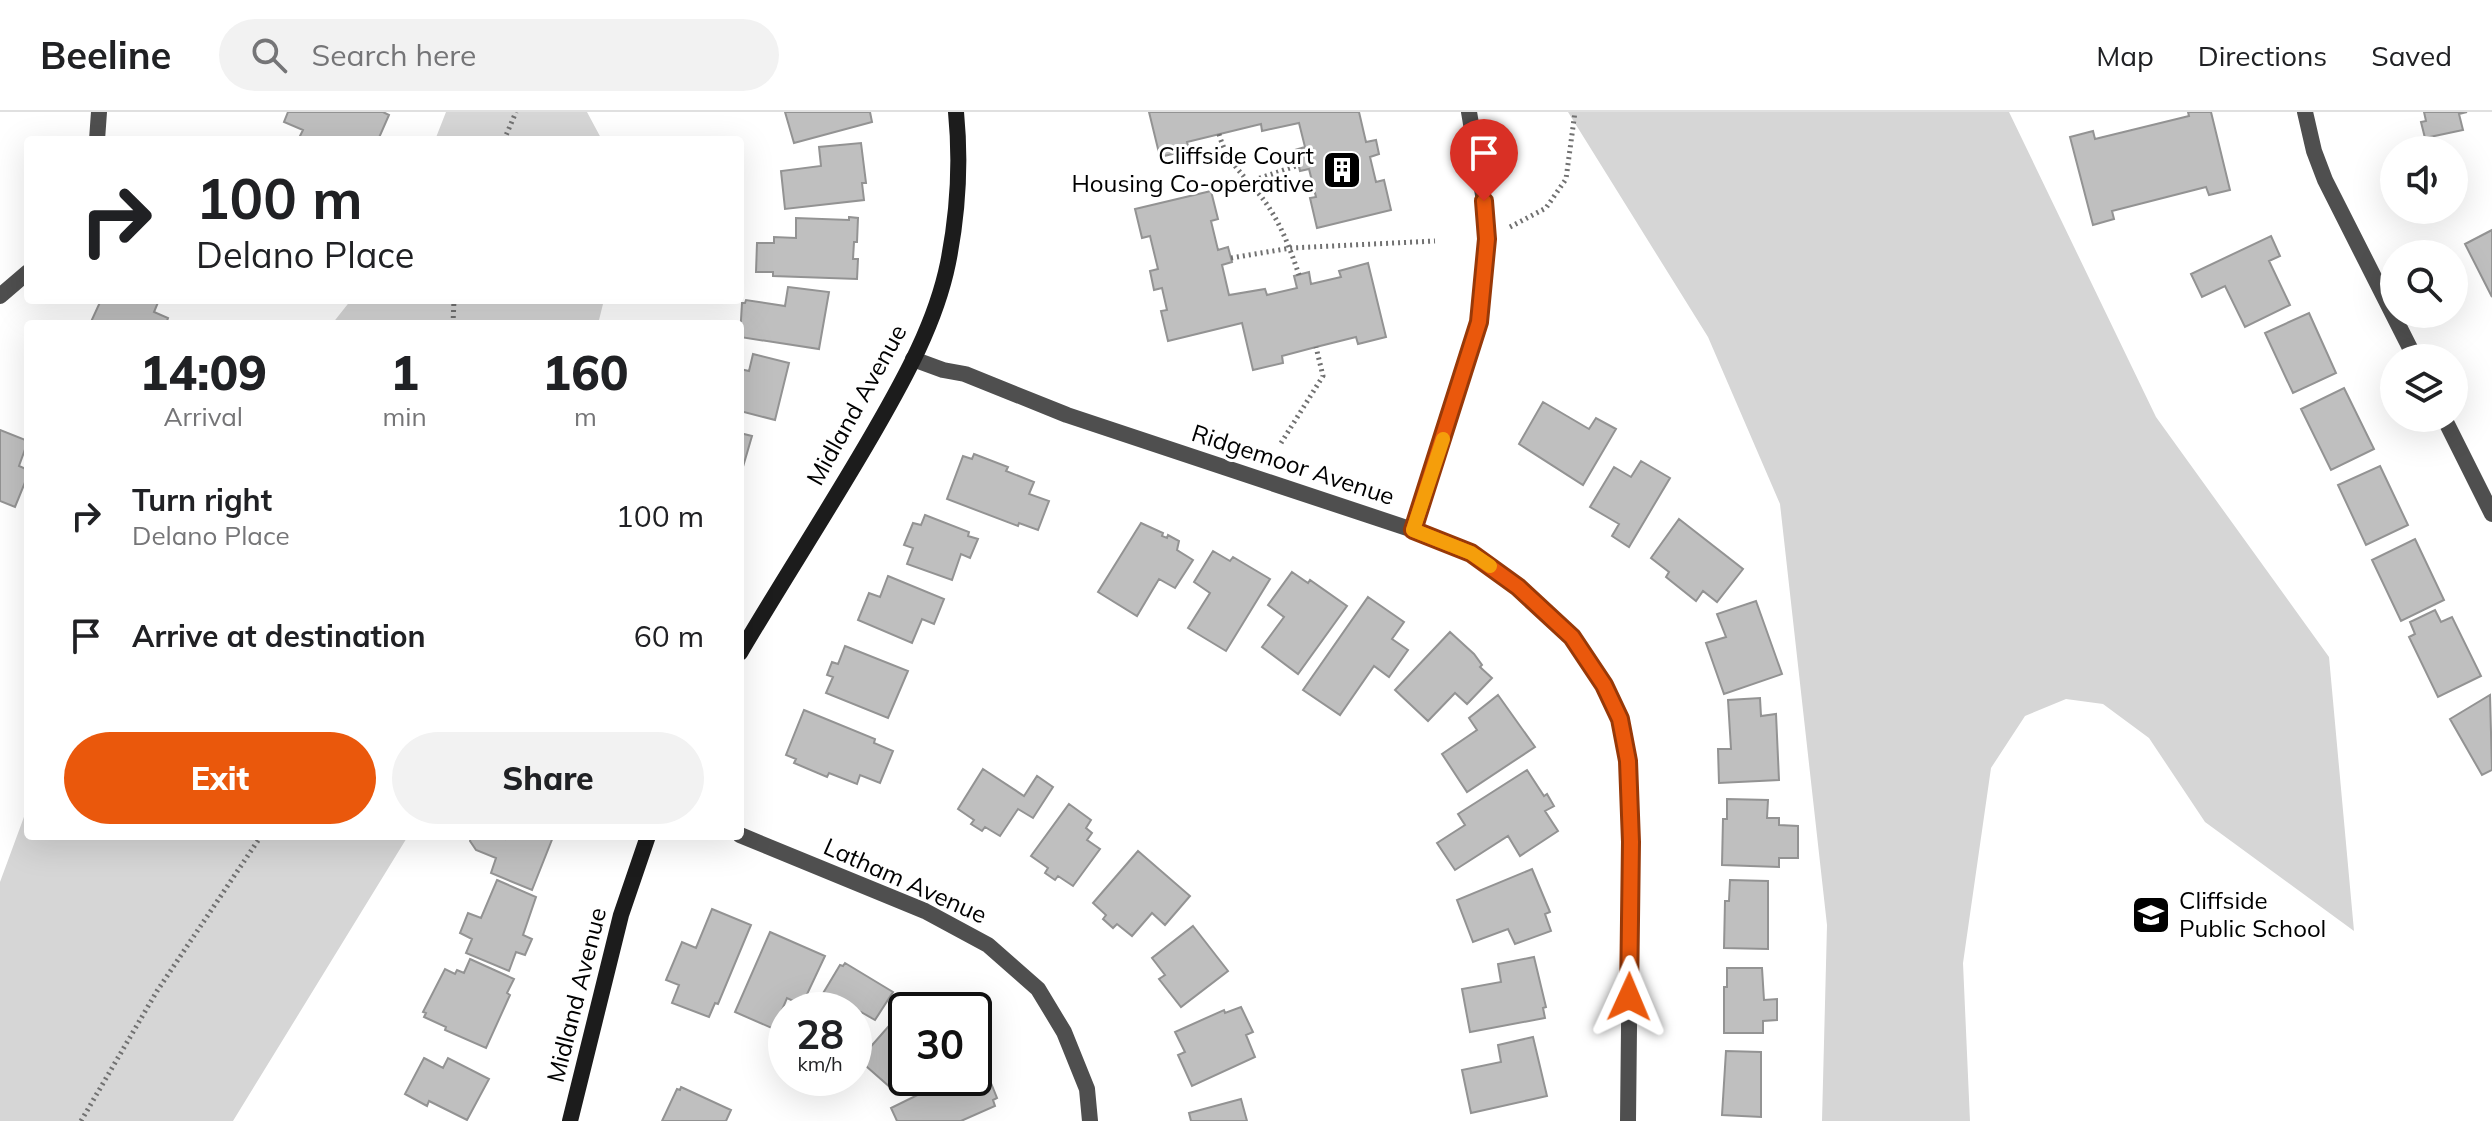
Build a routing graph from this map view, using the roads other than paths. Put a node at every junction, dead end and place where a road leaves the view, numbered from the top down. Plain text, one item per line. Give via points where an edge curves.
1 (99, 112) edge
2 (956, 112) edge
3 (1469, 112) edge
4 (2305, 112) edge
5 (97, 136) edge
6 (24, 275) edge
7 (0, 296) edge
8 (2408, 344) edge
9 (913, 359) junction
10 (2451, 432) edge
11 (2492, 514) edge
12 (1413, 530) junction
13 (744, 646) edge
14 (744, 837) edge
15 (647, 840) edge
16 (570, 1121) edge
17 (1090, 1121) edge
18 (1628, 1121) edge

1 - 5 street
2 - 9 street, Midland Avenue via 959,170 948,265
3 - 12 street via 1487,239 1479,322
4 - 8 street via 2325,180
6 - 7 street
9 - 12 street, Ridgemoor Avenue
9 - 13 street, Midland Avenue
10 - 11 street
12 - 18 street, Ridgemoor Avenue via 1471,553 1518,587 1572,637 1620,719 1628,761 1631,842
14 - 17 street, Latham Avenue via 925,911 988,945 1038,989 1064,1032 1087,1089
15 - 16 street, Midland Avenue via 621,915

